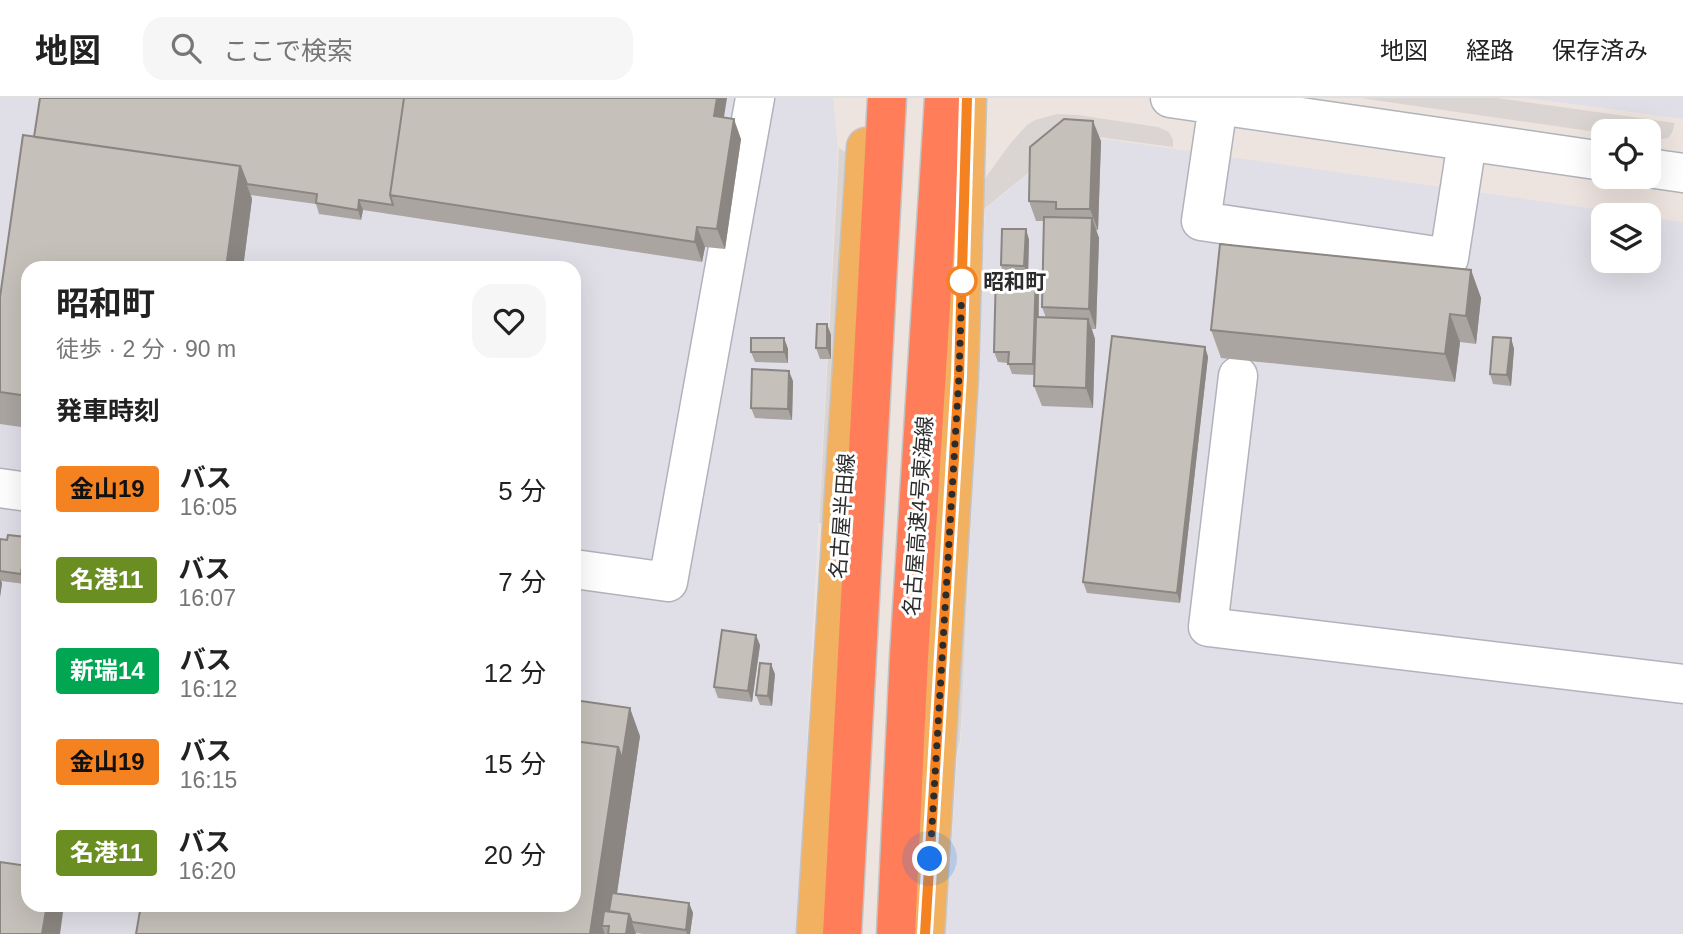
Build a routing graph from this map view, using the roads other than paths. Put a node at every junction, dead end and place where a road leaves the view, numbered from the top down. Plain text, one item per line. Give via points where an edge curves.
1 (755, 98) edge
2 (869, 98) edge
3 (887, 98) edge
4 (944, 98) edge
5 (967, 98) edge
6 (1170, 98) edge
7 (1218, 105) junction
8 (1467, 142) junction
9 (1591, 160) edge
10 (1661, 170) edge
11 (1683, 173) edge
12 (1238, 376) dead end
13 (0, 488) edge
14 (21, 491) edge
15 (581, 570) edge
16 (1683, 684) edge
17 (816, 934) edge
18 (842, 934) edge
19 (896, 934) edge
20 (925, 934) edge

1 - 15 street via 668,582
2 - 17 main road, 名古屋半田線
3 - 18 highway
4 - 19 highway, 名古屋高速4号東海線
5 - 20 main road via 959,376
6 - 7 street
7 - 8 street
7 - 8 street via 1201,221 1435,256 1449,258
8 - 9 street
10 - 11 street
12 - 16 street via 1208,627
13 - 14 street

